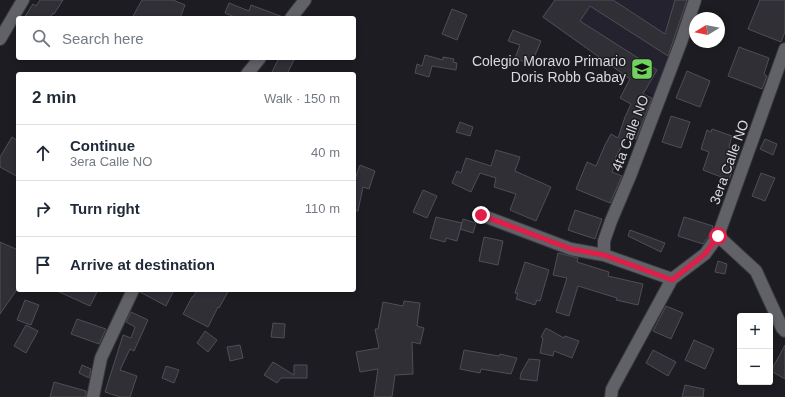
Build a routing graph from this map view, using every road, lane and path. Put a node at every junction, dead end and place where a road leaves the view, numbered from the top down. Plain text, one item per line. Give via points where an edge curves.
1 (23, 0) edge
2 (305, 0) edge
3 (695, 0) edge
4 (293, 16) edge
5 (0, 39) edge
6 (785, 50) edge
7 (258, 60) edge
8 (249, 72) edge
9 (481, 215) dead end
10 (718, 236) junction
11 (604, 255) junction
12 (672, 280) junction
13 (132, 292) edge
14 (785, 331) edge
15 (93, 397) edge
16 (611, 397) edge

1 - 5 street
2 - 4 street
3 - 11 street, 4ta Calle NO via 604,241
6 - 10 street, 3era Calle NO
7 - 8 street
9 - 11 street via 571,249
10 - 12 street, 3era Calle NO via 705,254
10 - 14 street via 756,271
11 - 12 street
12 - 16 street, 3era Calle NO via 612,389
13 - 15 street via 101,358

